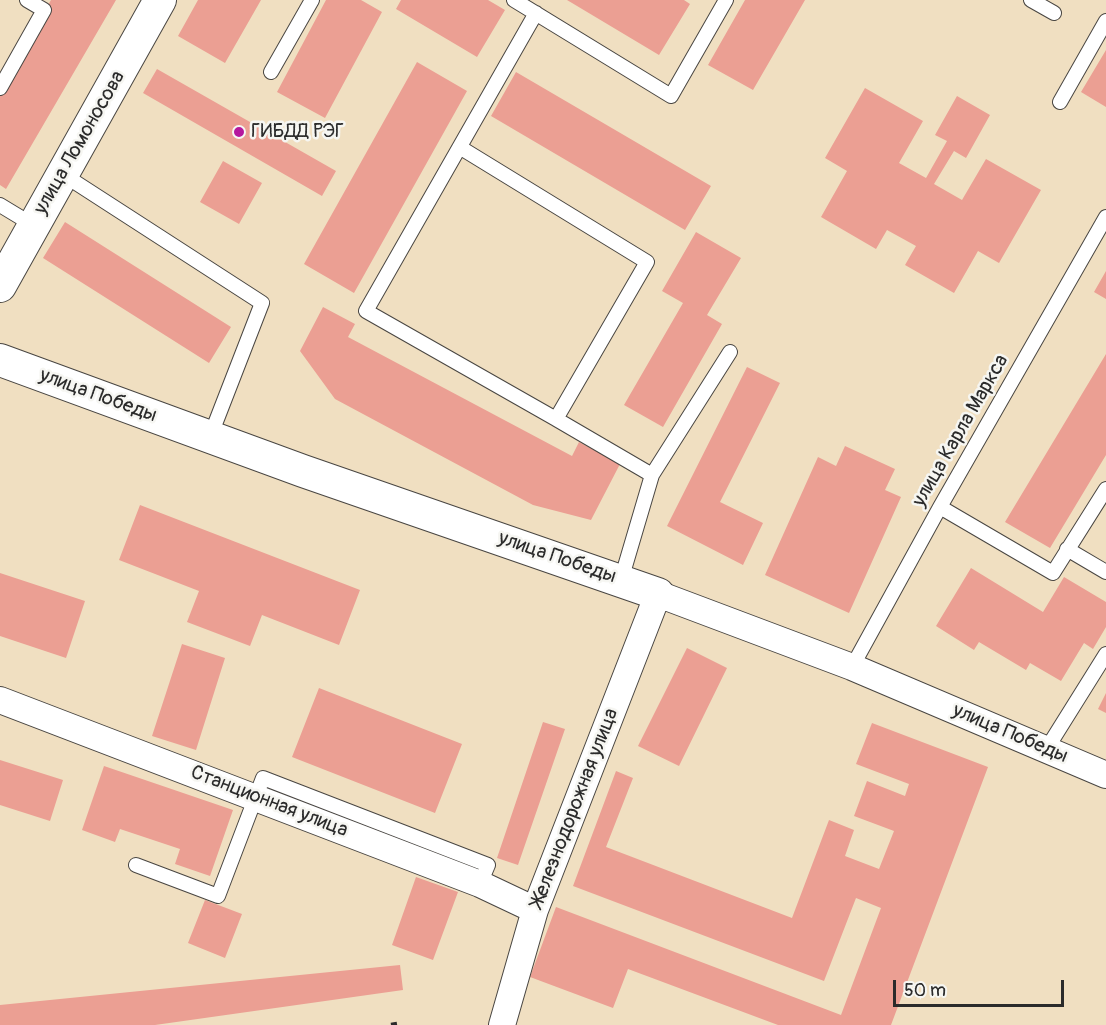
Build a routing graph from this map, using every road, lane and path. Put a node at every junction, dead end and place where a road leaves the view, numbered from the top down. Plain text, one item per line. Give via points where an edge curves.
1 (27, 0) edge
2 (160, 0) edge
3 (312, 0) edge
4 (514, 0) edge
5 (726, 0) edge
6 (1031, 0) edge
7 (48, 5) edge
8 (536, 13) junction
9 (1054, 13) dead end
10 (1106, 21) edge
11 (272, 72) dead end
12 (0, 88) edge
13 (1060, 102) dead end
14 (461, 148) junction
15 (64, 175) junction
16 (0, 205) edge
17 (1106, 217) edge
18 (33, 225) junction
19 (0, 286) edge
20 (730, 352) dead end
21 (0, 360) edge
22 (556, 419) junction
23 (210, 436) junction
24 (651, 475) junction
25 (1106, 489) edge
26 (940, 507) junction
27 (1068, 549) junction
28 (1106, 572) edge
29 (621, 580) junction
30 (658, 594) junction
31 (1106, 654) edge
32 (852, 667) junction
33 (0, 700) edge
34 (1046, 750) junction
35 (1106, 775) edge
36 (256, 797) junction
37 (136, 865) dead end
38 (536, 910) junction
39 (502, 1025) edge

1 - 7 lane
2 - 15 street, улица Ломоносова
3 - 11 lane
4 - 8 lane
5 - 8 lane via 671,96
6 - 9 lane
7 - 12 lane
8 - 14 lane
10 - 13 lane
14 - 22 lane via 647,262
14 - 22 lane via 366,311
15 - 18 street, улица Ломоносова
15 - 23 lane via 262,303
16 - 18 lane
17 - 26 lane, улица Карла Маркса
18 - 19 street, улица Ломоносова
20 - 24 lane
21 - 23 street, улица Победы
22 - 24 lane
23 - 29 street, улица Победы
24 - 29 lane
25 - 27 lane
26 - 27 lane via 1053,573
26 - 32 lane, улица Карла Маркса
27 - 28 lane
29 - 30 street, улица Победы
30 - 32 street, улица Победы
30 - 38 street, Железнодорожная улица
31 - 34 lane
32 - 34 street, улица Победы
33 - 36 street, Станционная улица
34 - 35 street, улица Победы
36 - 37 lane via 218,896
36 - 38 street, Станционная улица via 480,884
38 - 39 street, Железнодорожная улица

